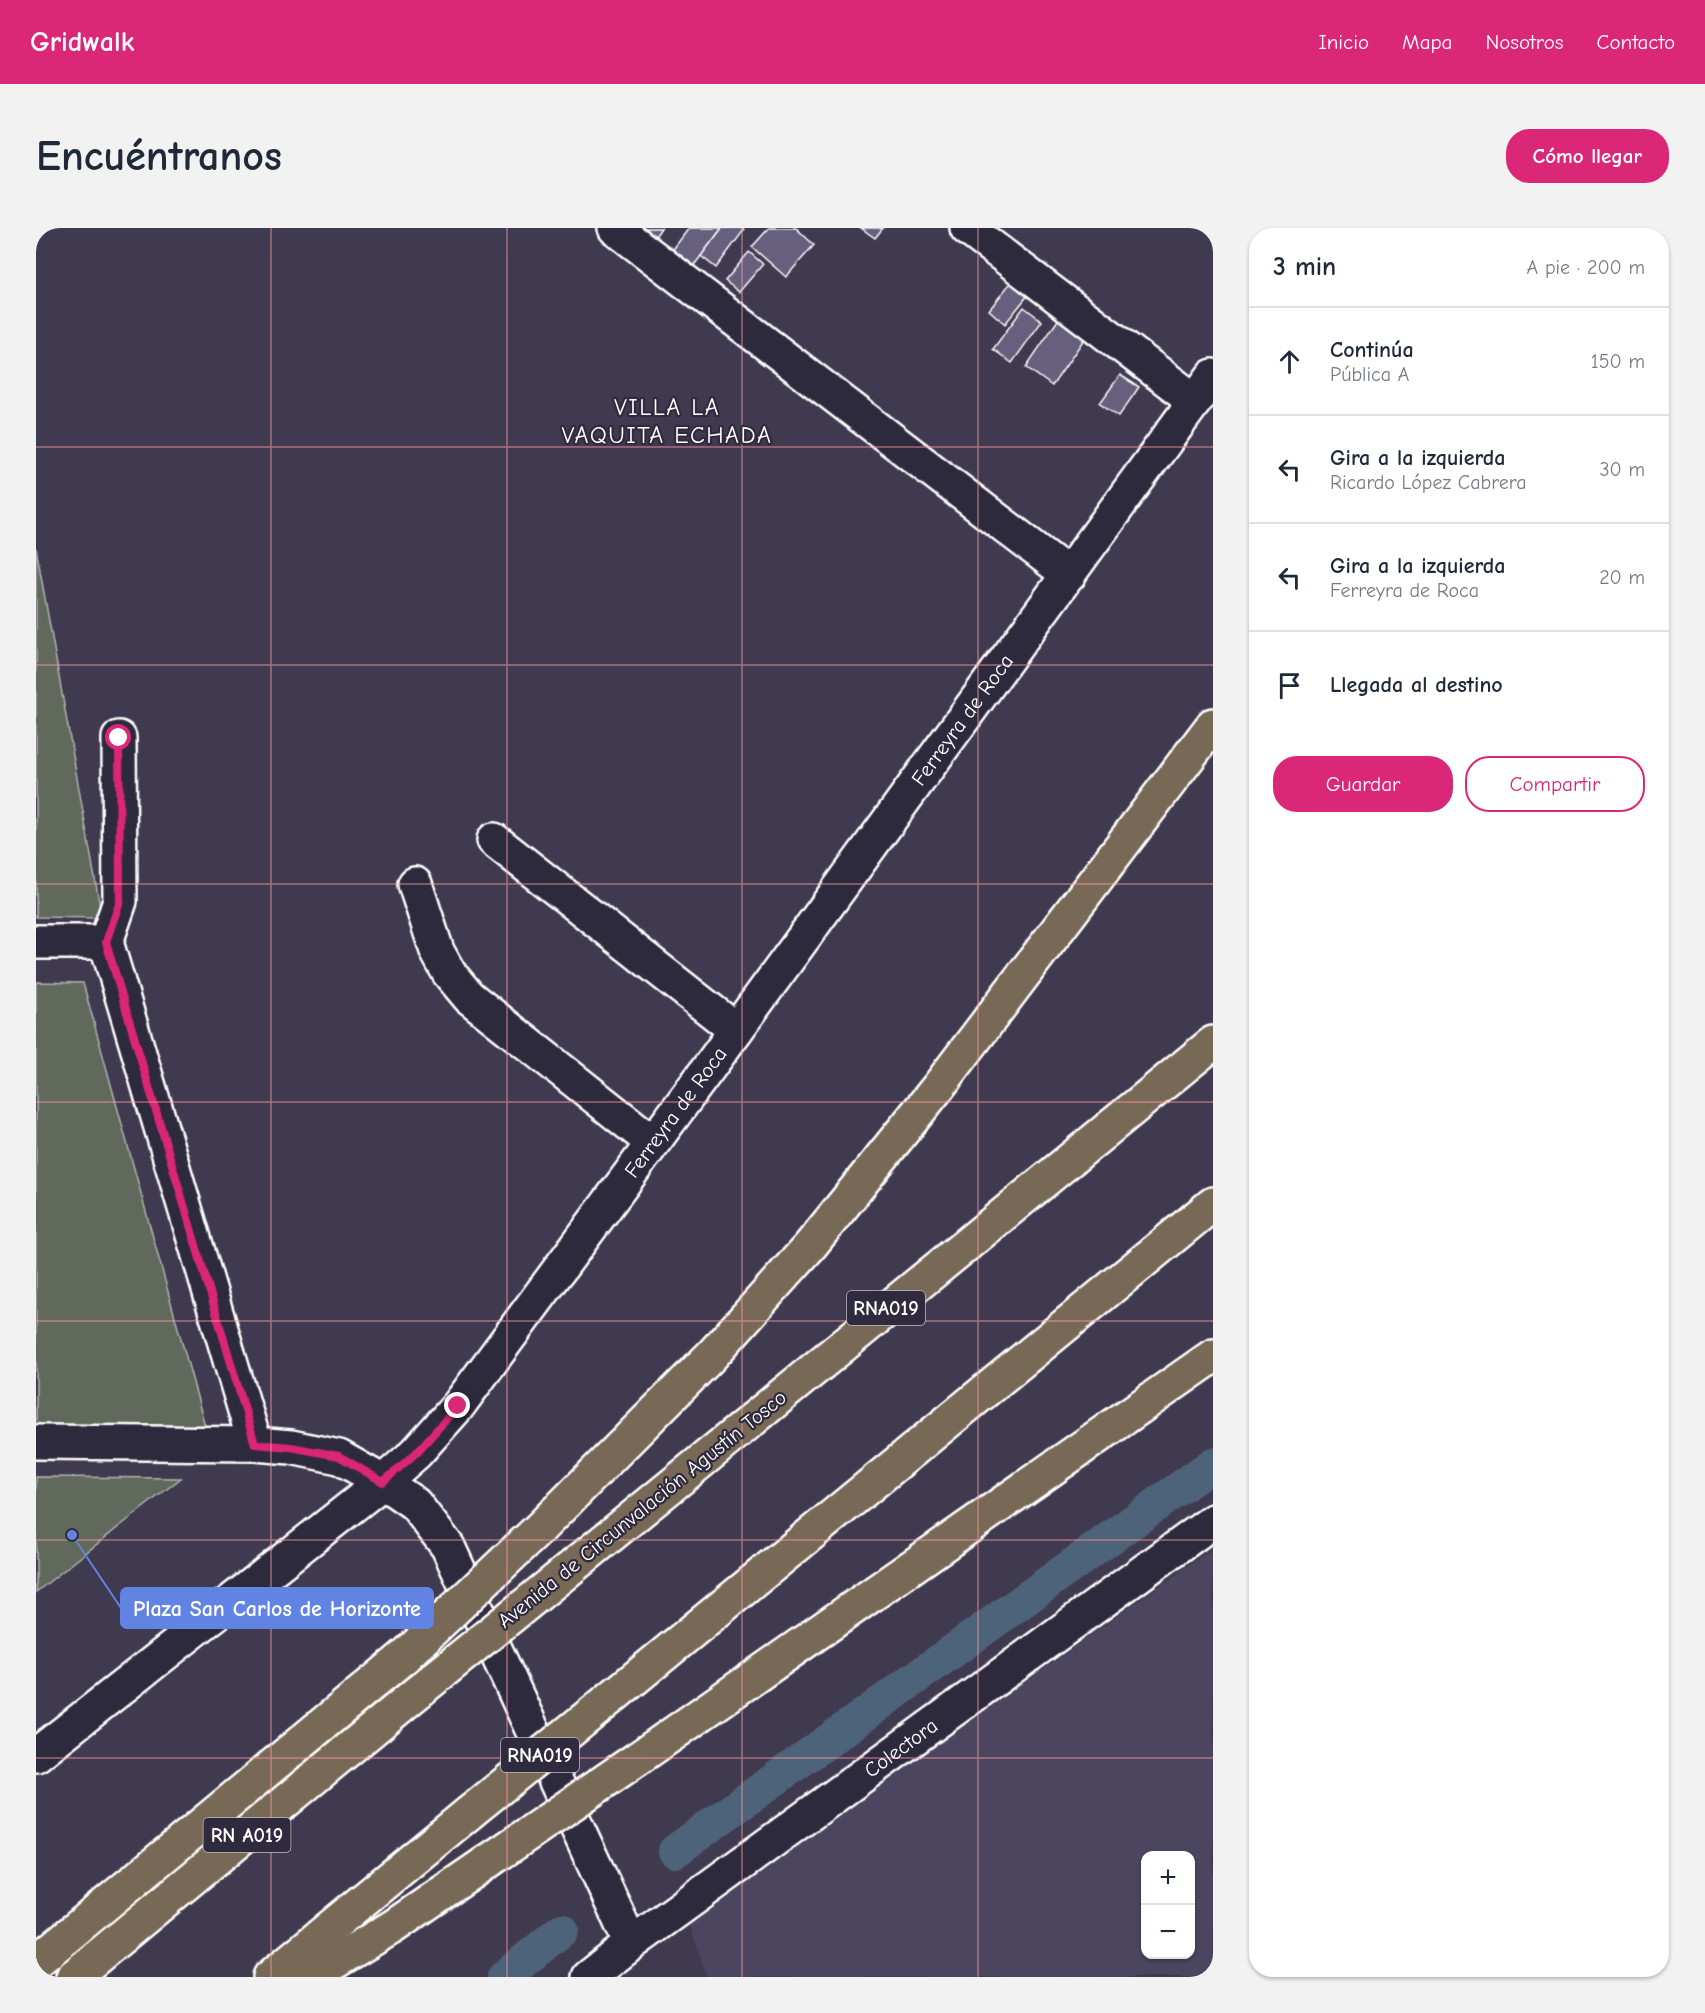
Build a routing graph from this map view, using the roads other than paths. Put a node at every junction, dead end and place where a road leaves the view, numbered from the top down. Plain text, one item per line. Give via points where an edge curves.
1 (615, 228) edge
2 (967, 228) edge
3 (1204, 388) edge
4 (1070, 575) junction
5 (1213, 725) edge
6 (119, 738) dead end
7 (494, 840) dead end
8 (415, 884) dead end
9 (36, 942) edge
10 (106, 942) junction
11 (736, 1030) junction
12 (1213, 1043) edge
13 (652, 1142) junction
14 (1213, 1204) edge
15 (1213, 1356) edge
16 (36, 1442) edge
17 (255, 1444) junction
18 (383, 1482) junction
19 (1213, 1521) edge
20 (419, 1691) joint
21 (36, 1755) edge
22 (631, 1944) junction
23 (36, 1962) edge
24 (73, 1977) edge
25 (270, 1977) edge
26 (310, 1977) edge
27 (589, 1977) edge

1 - 4 street
2 - 3 street
3 - 4 street, Ferreyra de Roca
4 - 11 street, Ferreyra de Roca
5 - 23 highway, bridge via 939,1086 810,1246 712,1355 540,1528 405,1656
6 - 10 street via 120,901
7 - 11 street
8 - 13 street via 437,951 448,973 469,997
9 - 10 street
10 - 17 street
11 - 13 street, Ferreyra de Roca
12 - 20 highway, Avenida de Circunvalación Agustín Tosco / RNA019, bridge
13 - 18 street, Ferreyra de Roca via 458,1406 416,1453
14 - 25 highway, RNA019, bridge
15 - 26 highway, bridge via 637,1759 394,1926
16 - 17 street
17 - 18 street via 339,1456
18 - 21 street, Ferreyra de Roca
18 - 22 street via 415,1504 448,1547
19 - 22 street, Colectora
20 - 24 highway, Avenida de Circunvalación Agustín Tosco / RN A019
22 - 27 street, Colectora

